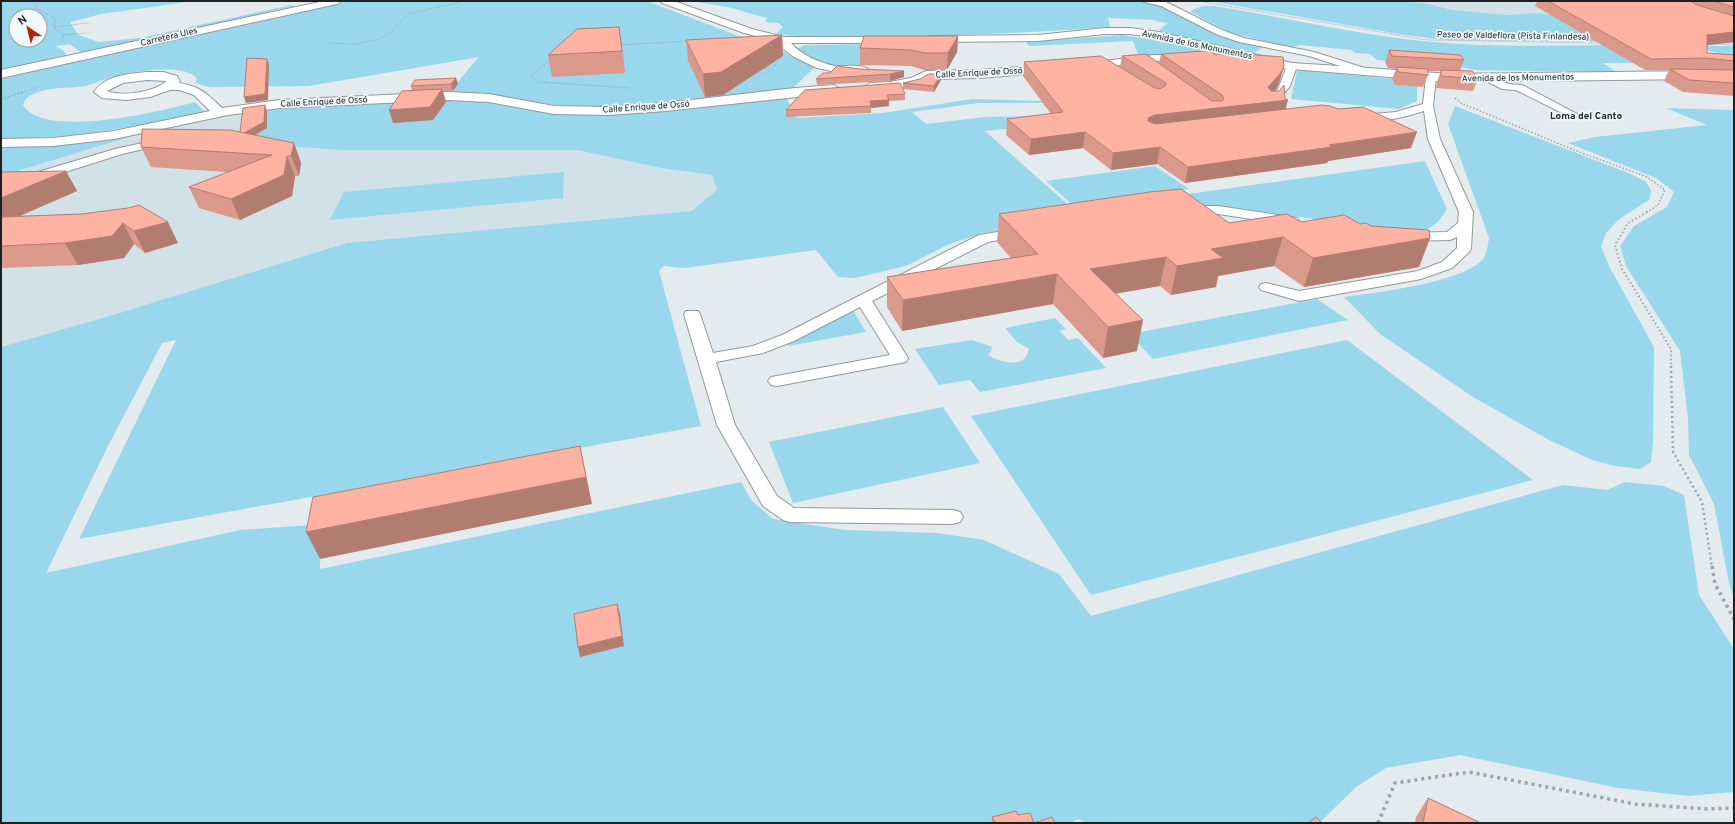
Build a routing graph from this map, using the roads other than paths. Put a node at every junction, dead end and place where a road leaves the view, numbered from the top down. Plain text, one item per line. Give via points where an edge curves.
1 (337, 1) edge
2 (666, 1) edge
3 (1145, 1) edge
4 (784, 40) junction
5 (901, 40) edge
6 (916, 40) edge
7 (1201, 59) edge
8 (1141, 60) junction
9 (1217, 60) edge
10 (1102, 64) junction
11 (1292, 66) junction
12 (873, 70) edge
13 (1153, 70) edge
14 (903, 71) edge
15 (1368, 72) junction
16 (1115, 73) edge
17 (1, 74) edge
18 (926, 75) junction
19 (1431, 77) junction
20 (1734, 77) edge
21 (1486, 78) junction
22 (169, 86) junction
23 (1271, 102) edge
24 (1428, 106) junction
25 (219, 113) junction
26 (1574, 115) dead end
27 (1355, 117) edge
28 (171, 123) junction
29 (176, 140) edge
30 (1, 143) edge
31 (1171, 211) edge
32 (1304, 223) edge
33 (1464, 225) junction
34 (1038, 230) edge
35 (1390, 235) edge
36 (1266, 287) dead end
37 (863, 300) junction
38 (692, 314) dead end
39 (707, 359) junction
40 (777, 381) dead end
41 (953, 517) dead end

1 - 17 street, Carretera Ules
2 - 4 street via 748,31
3 - 15 lane via 1163,4 1219,32 1242,40 1311,54
4 - 5 street
4 - 12 street via 790,50 815,63 835,69
6 - 11 street, Avenida de los Monumentos via 1038,38 1130,31 1159,35
7 - 8 street, Calle Enrique de Ossó
8 - 10 street, Calle Enrique de Ossó
8 - 13 lane
9 - 11 street
10 - 16 lane
10 - 18 street, Calle Enrique de Ossó via 980,74
11 - 15 street, Avenida de los Monumentos
11 - 23 lane via 1288,82
14 - 18 street
15 - 19 street, Avenida de los Monumentos
18 - 25 street, Calle Enrique de Ossó via 915,81 890,86 795,92 608,111 554,110 489,98 448,96 280,104
19 - 21 street, Avenida de los Monumentos
19 - 24 lane
20 - 21 street, Avenida de los Monumentos via 1700,75
21 - 26 lane via 1506,87 1518,87
22 - 22 street via 174,81 169,77 147,76 114,82 100,92 108,96 128,96
22 - 25 street via 197,91
24 - 27 lane via 1408,114 1384,118
24 - 33 lane via 1434,139 1466,212
25 - 28 street, Calle Enrique de Ossó
28 - 29 lane via 143,135 19,173 39,176 119,151
28 - 30 street, Calle Enrique de Ossó via 53,142
31 - 32 lane via 1218,210
33 - 35 lane via 1450,236 1414,238
33 - 36 lane via 1464,249 1447,266 1420,275 1299,296
34 - 37 lane via 984,238
37 - 39 lane via 788,338 757,350
37 - 40 lane via 900,358
38 - 39 lane
39 - 41 lane via 726,425 770,501 790,516

